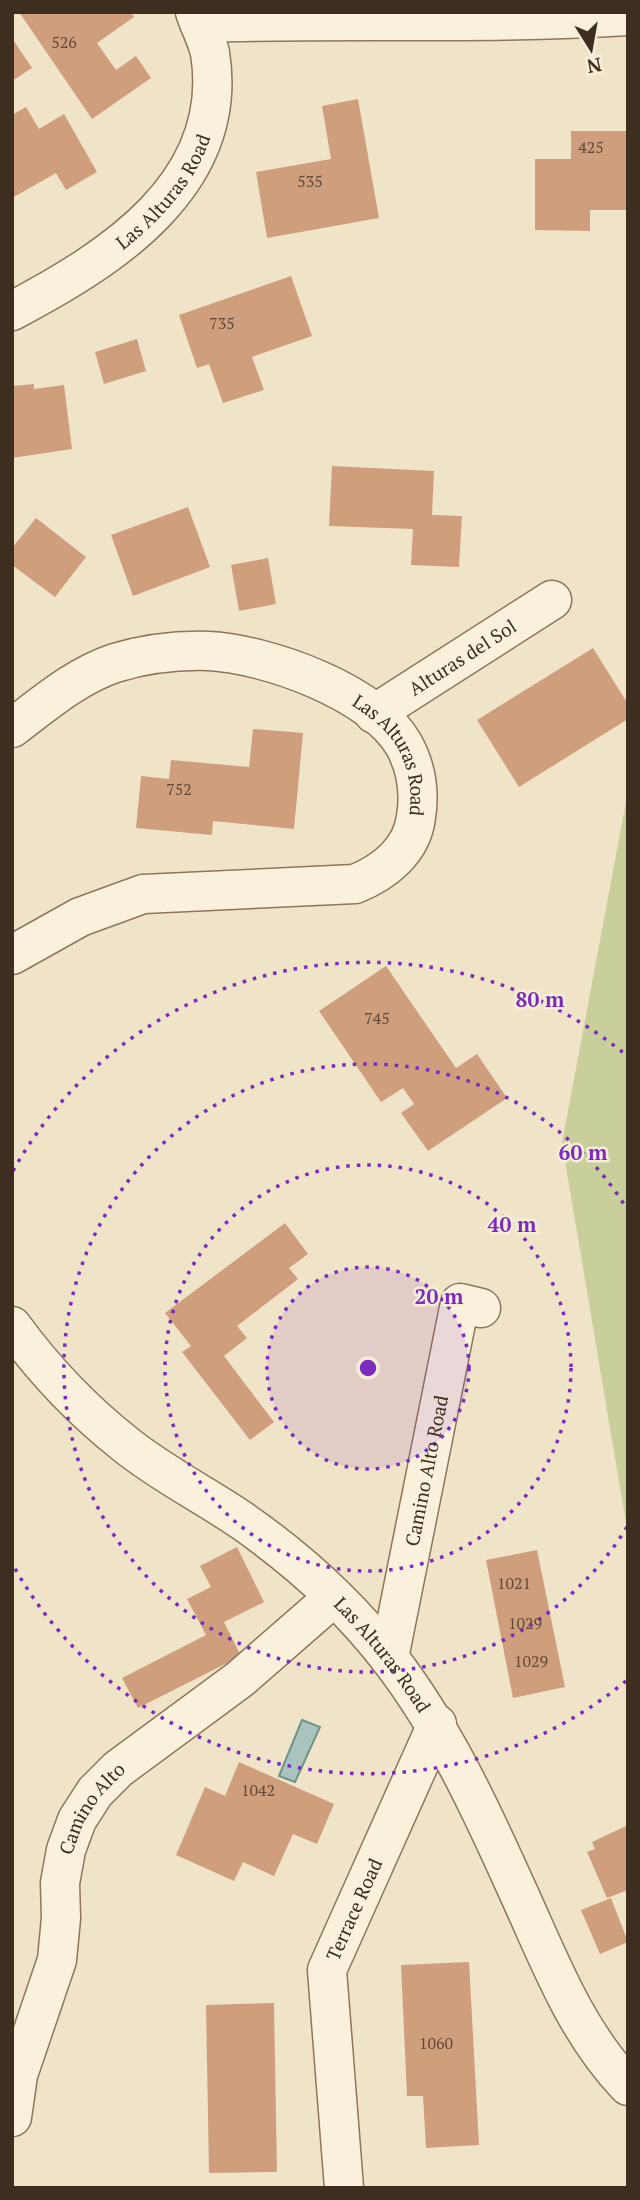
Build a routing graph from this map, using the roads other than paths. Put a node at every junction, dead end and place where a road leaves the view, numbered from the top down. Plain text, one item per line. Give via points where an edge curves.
1 (628, 16) edge
2 (197, 18) edge
3 (12, 311) edge
4 (552, 600) dead end
5 (374, 714) junction
6 (12, 728) edge
7 (12, 955) edge
8 (481, 1308) dead end
9 (12, 1326) edge
10 (334, 1597) junction
11 (389, 1658) junction
12 (437, 1724) junction
13 (628, 2086) edge
14 (12, 2117) edge
15 (344, 2188) edge

1 - 2 street via 552,20
2 - 3 street, Las Alturas Road via 209,48 211,93 204,129 185,177 154,215 110,254
4 - 5 street, Alturas del Sol
5 - 6 street, Las Alturas Road via 331,686 295,670 209,651 160,652 113,664 68,685
5 - 7 street, Las Alturas Road via 403,744 417,782 415,823 409,839 400,855 379,872 337,887 143,894 80,916
8 - 11 street, Camino Alto Road via 460,1303
9 - 10 street, Las Alturas Road via 76,1400 125,1444 244,1522
10 - 11 street, Las Alturas Road
10 - 14 street, Camino Alto via 240,1679 118,1769 95,1792 77,1820 60,1883 57,1960 18,2075
11 - 12 street, Las Alturas Road
12 - 13 street, Las Alturas Road via 562,1993 594,2046
12 - 15 street, Terrace Road via 327,1970

